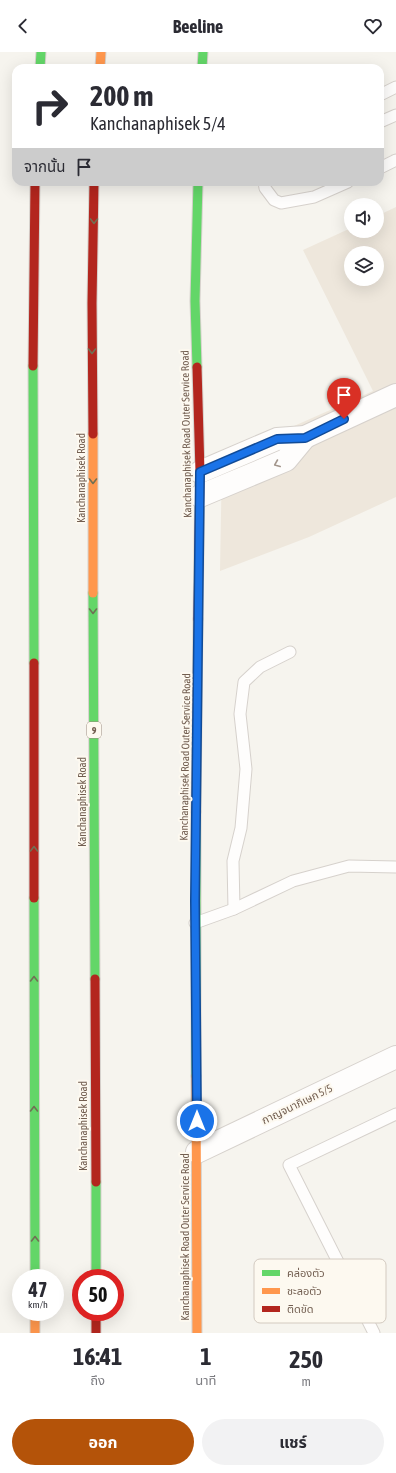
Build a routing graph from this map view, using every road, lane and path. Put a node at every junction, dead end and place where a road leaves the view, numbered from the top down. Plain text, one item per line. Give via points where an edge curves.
1 (41, 52) edge
2 (101, 52) edge
3 (203, 52) edge
4 (40, 64) edge
5 (100, 64) edge
6 (202, 64) edge
7 (396, 87) edge
8 (384, 93) edge
9 (396, 115) edge
10 (384, 120) edge
11 (396, 160) edge
12 (384, 166) edge
13 (35, 186) edge
14 (94, 186) edge
15 (198, 186) edge
16 (265, 186) edge
17 (340, 186) edge
18 (396, 395) edge
19 (305, 438) junction
20 (200, 472) junction
21 (200, 496) junction
22 (290, 652) dead end
23 (396, 867) edge
24 (234, 909) junction
25 (195, 923) junction
26 (396, 1056) edge
27 (396, 1114) edge
28 (197, 1152) junction
29 (337, 1259) edge
30 (35, 1269) edge
31 (96, 1269) edge
32 (35, 1321) edge
33 (96, 1321) edge
34 (369, 1323) edge
35 (35, 1333) edge
36 (96, 1333) edge
37 (197, 1333) edge
38 (374, 1333) edge

1 - 4 main road
2 - 5 main road
3 - 6 main road
7 - 8 lane
9 - 10 lane
11 - 12 lane
30 -> 13 main road
14 -> 31 main road, Kanchanaphisek Road / 9 via 92,311
15 - 20 main road, Kanchanaphisek Road Outer Service Road via 195,301
16 - 17 lane via 274,200 281,203 314,198
18 - 19 street
19 - 20 street via 277,439
19 -> 21 street via 286,460
20 - 21 main road, Kanchanaphisek Road Outer Service Road
21 - 25 main road, Kanchanaphisek Road Outer Service Road
22 - 24 lane via 260,667 244,682 240,714 246,769 241,828 233,861
23 - 24 lane via 349,866 293,882
24 - 25 lane
25 - 28 main road, Kanchanaphisek Road Outer Service Road
26 - 28 street, กาญจนาภิเษก 5/5
27 - 29 lane via 289,1164
28 - 37 main road, Kanchanaphisek Road Outer Service Road
32 - 35 main road
33 - 36 main road
34 - 38 lane

